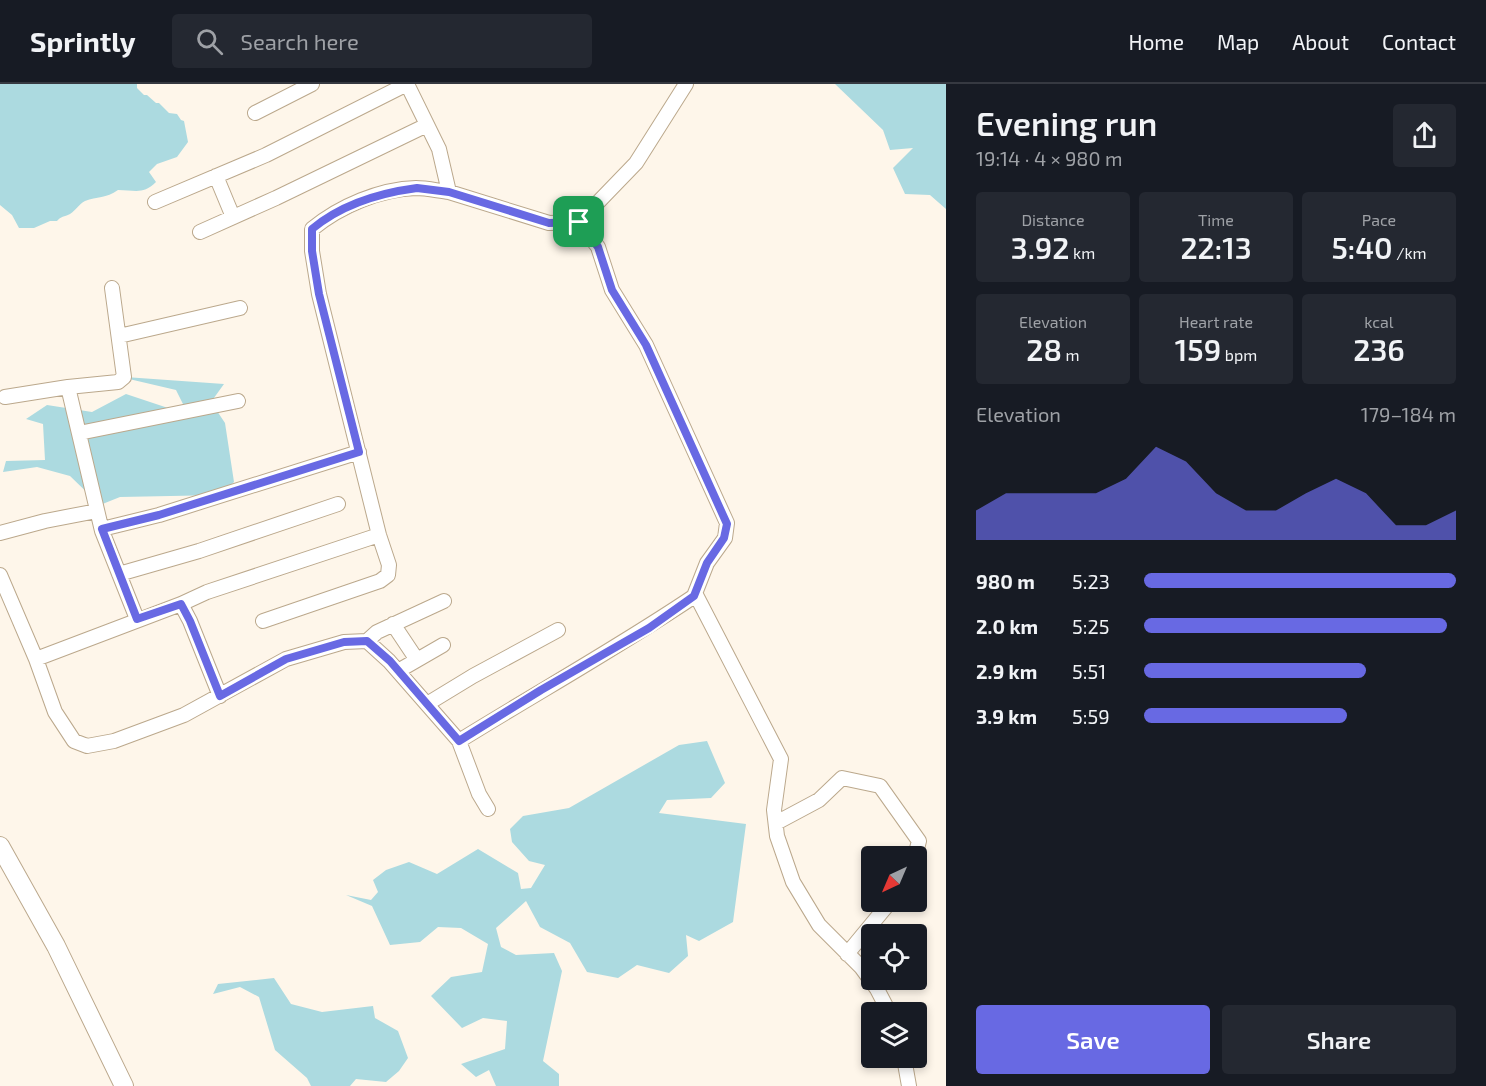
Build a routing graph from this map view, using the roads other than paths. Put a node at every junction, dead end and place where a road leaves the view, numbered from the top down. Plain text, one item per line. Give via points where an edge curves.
1 (312, 84) edge
2 (407, 84) edge
3 (686, 84) edge
4 (255, 113) dead end
5 (427, 125) junction
6 (216, 176) junction
7 (449, 192) junction
8 (156, 202) dead end
9 (233, 217) junction
10 (579, 222) junction
11 (200, 232) dead end
12 (112, 288) dead end
13 (240, 308) dead end
14 (119, 336) junction
15 (68, 387) junction
16 (5, 397) dead end
17 (238, 401) dead end
18 (79, 433) junction
19 (359, 452) junction
20 (338, 504) dead end
21 (97, 511) junction
22 (102, 529) junction
23 (0, 533) edge
24 (379, 535) junction
25 (119, 574) junction
26 (0, 575) edge
27 (694, 596) junction
28 (444, 601) dead end
29 (181, 604) junction
30 (137, 619) junction
31 (263, 621) dead end
32 (393, 624) junction
33 (558, 630) dead end
34 (367, 641) junction
35 (443, 645) dead end
36 (36, 659) junction
37 (417, 660) junction
38 (398, 671) junction
39 (220, 696) junction
40 (427, 704) junction
41 (459, 741) junction
42 (488, 809) dead end
43 (776, 823) junction
44 (0, 846) edge
45 (918, 846) edge
46 (882, 912) edge
47 (847, 954) junction
48 (884, 1002) edge
49 (906, 1068) edge
50 (124, 1086) edge
51 (909, 1086) edge

1 - 4 street
2 - 5 street
2 - 6 street
3 - 10 street via 636,163
5 - 7 street via 439,149
5 - 9 street
6 - 8 street
6 - 9 street
7 - 10 street via 549,223
7 - 19 street via 417,188 387,192 346,207 312,229 319,294
9 - 11 street
10 - 27 street via 598,247 612,290 646,345 727,524 724,538 707,563
12 - 14 street
13 - 14 street
14 - 15 street via 124,377 118,382
15 - 16 street
15 - 18 street
17 - 18 street
18 - 21 street
19 - 22 street
19 - 24 street
20 - 25 street
21 - 22 street
21 - 23 street
22 - 25 street
24 - 29 street via 225,585
24 - 31 street via 389,565 388,575 380,581
25 - 30 street
26 - 36 street
27 - 41 street via 649,628
27 - 43 street via 781,759 774,810
28 - 32 street
29 - 30 street
29 - 39 street
30 - 36 street
32 - 34 street
32 - 37 street
33 - 40 street
34 - 38 street
34 - 39 street via 344,642 286,659
35 - 37 street
36 - 39 street via 55,712 74,741 87,746 114,741 184,715
37 - 38 street
38 - 40 street
40 - 41 street
41 - 42 street
43 - 45 street via 819,800 842,778 880,786 919,841
43 - 47 street via 793,882 819,925
44 - 50 street via 56,946
46 - 47 street
47 - 48 street via 867,975
49 - 51 street

